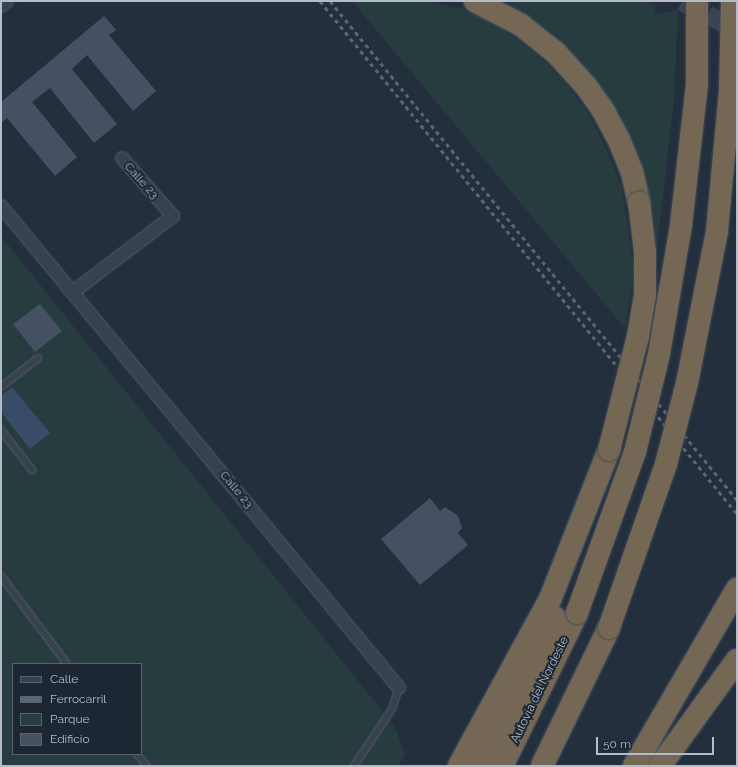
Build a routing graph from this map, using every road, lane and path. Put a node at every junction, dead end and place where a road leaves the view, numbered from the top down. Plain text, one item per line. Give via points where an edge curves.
1 (8, 1) edge
2 (474, 1) edge
3 (696, 1) edge
4 (732, 1) edge
5 (1, 6) edge
6 (122, 158) dead end
7 (1, 206) edge
8 (73, 292) junction
9 (38, 358) dead end
10 (1, 387) edge
11 (1, 430) edge
12 (32, 470) dead end
13 (1, 576) edge
14 (735, 593) edge
15 (563, 604) junction
16 (737, 660) edge
17 (66, 663) edge
18 (399, 688) joint
19 (138, 755) edge
20 (146, 766) edge
21 (354, 766) edge
22 (459, 766) edge
23 (483, 766) edge
24 (502, 766) edge
25 (542, 766) edge
26 (634, 766) edge
27 (660, 766) edge

1 - 5 street
2 - 15 highway, bridge via 521,25 556,53 586,86 619,140 632,172 639,202 645,252 645,295 638,336 609,450
3 - 15 highway, bridge via 697,84 681,225 659,354 634,452
4 - 25 highway, bridge via 730,90 717,231 687,383 666,464 609,628
6 - 8 street, Calle 23 via 173,216
7 - 8 street, Calle 23
8 - 18 street, Calle 23
9 - 10 lane
11 - 12 lane
13 - 17 lane
14 - 26 highway
15 - 22 highway
15 - 23 highway
15 - 24 highway, Autovía del Nordeste
16 - 27 highway
18 - 21 lane via 392,709
19 - 20 lane

